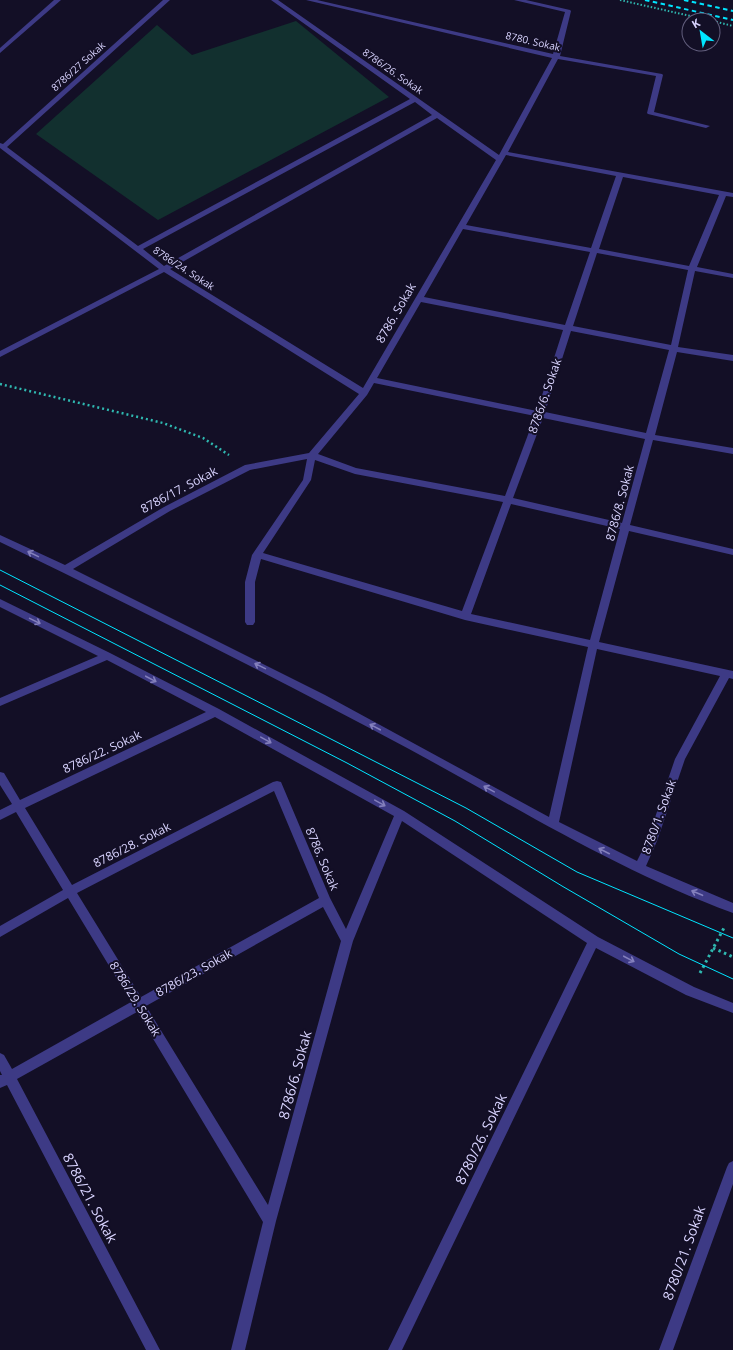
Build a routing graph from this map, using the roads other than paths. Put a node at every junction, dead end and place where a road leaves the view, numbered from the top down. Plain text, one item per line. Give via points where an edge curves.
1 (58, 0) edge
2 (167, 0) edge
3 (274, 0) edge
4 (308, 0) edge
5 (517, 0) edge
6 (0, 51) edge
7 (556, 57) junction
8 (415, 99) junction
9 (437, 115) junction
10 (706, 126) dead end
11 (1, 146) edge
12 (502, 156) junction
13 (620, 174) junction
14 (723, 193) junction
15 (733, 195) edge
16 (461, 226) junction
17 (138, 249) junction
18 (594, 250) junction
19 (164, 269) junction
20 (692, 269) junction
21 (733, 276) edge
22 (419, 298) junction
23 (568, 328) junction
24 (674, 348) junction
25 (0, 354) edge
26 (733, 358) edge
27 (372, 380) junction
28 (364, 393) junction
29 (540, 414) junction
30 (651, 437) junction
31 (733, 451) edge
32 (312, 455) junction
33 (507, 500) junction
34 (626, 528) junction
35 (0, 538) edge
36 (733, 552) edge
37 (257, 555) junction
38 (66, 569) junction
39 (0, 603) edge
40 (465, 616) junction
41 (250, 622) dead end
42 (593, 645) junction
43 (107, 656) junction
44 (730, 675) edge
45 (0, 702) edge
46 (215, 712) junction
47 (0, 776) edge
48 (277, 785) joint
49 (18, 806) junction
50 (400, 814) junction
51 (0, 815) edge
52 (553, 824) junction
53 (639, 868) junction
54 (69, 892) junction
55 (325, 900) junction
56 (732, 907) edge
57 (0, 932) edge
58 (347, 941) junction
59 (594, 941) junction
60 (138, 1004) junction
61 (733, 1008) edge
62 (0, 1060) edge
63 (5, 1080) edge
64 (733, 1167) edge
65 (270, 1221) junction
66 (153, 1350) edge
67 (238, 1350) edge
68 (395, 1350) edge
69 (666, 1350) edge

1 - 6 street
2 - 11 street, 8786/27 Sokak
3 - 8 street, 8786/26. Sokak
4 - 7 street, 8780. Sokak
5 - 7 street, 8786. Sokak via 568,11
7 - 10 street, 8780. Sokak via 660,75 650,113
7 - 12 street, 8786. Sokak
8 - 9 street, 8786/26. Sokak
8 - 17 street
9 - 12 street, 8786/26. Sokak
9 - 19 street
11 - 17 street, 8786/24. Sokak
12 - 13 street
12 - 16 street, 8786. Sokak
13 - 14 street
13 - 18 street, 8786/6. Sokak
14 - 15 street
14 - 20 street, 8786/8. Sokak
16 - 18 street
16 - 22 street, 8786. Sokak
17 - 19 street, 8786/24. Sokak
18 - 20 street
18 - 23 street, 8786/6. Sokak
19 - 25 street
19 - 28 street, 8786/24. Sokak
20 - 21 street
20 - 24 street, 8786/8. Sokak
22 - 23 street
22 - 27 street, 8786. Sokak
23 - 24 street
23 - 29 street, 8786/6. Sokak
24 - 26 street
24 - 30 street, 8786/8. Sokak
27 - 28 street, 8786. Sokak
27 - 29 street
28 - 32 street, 8786. Sokak
29 - 30 street
29 - 33 street, 8786/6. Sokak
30 - 31 street
30 - 34 street, 8786/8. Sokak
32 - 33 street via 355,471
32 - 37 street, 8786. Sokak via 307,480
32 - 38 street, 8786/17. Sokak via 248,467 166,509
33 - 34 street
33 - 40 street, 8786/6. Sokak
34 - 36 street
34 - 42 street, 8786/8. Sokak
38 -> 35 street
37 - 40 street
37 - 41 street, 8786. Sokak via 250,582
52 -> 38 street via 267,669
39 -> 43 street
40 - 42 street
42 - 44 street
42 - 52 street, 8786/8. Sokak
43 - 45 street
43 -> 46 street
44 - 53 street, 8780/1. Sokak via 680,759 652,841
46 - 49 street, 8786/22. Sokak
46 -> 50 street
47 - 49 street, 8786/29. Sokak
48 - 54 street, 8786/28. Sokak
48 - 55 street, 8786. Sokak
49 - 51 street, 8786/22. Sokak
49 - 54 street, 8786/29. Sokak
50 - 58 street, 8786/6. Sokak
50 - 59 street
53 -> 52 street
56 -> 53 street, 8780/1. Sokak
54 - 57 street, 8786/28. Sokak
54 - 60 street, 8786/29. Sokak
55 - 58 street, 8786. Sokak
55 - 60 street, 8786/23. Sokak
58 - 65 street, 8786/6. Sokak
59 -> 61 street via 690,991
59 - 68 street, 8780/26. Sokak
60 - 63 street, 8786/23. Sokak
60 - 65 street, 8786/29. Sokak
62 - 63 street, 8786/21. Sokak
63 - 66 street, 8786/21. Sokak via 56,1168
64 - 69 street, 8780/21. Sokak
65 - 67 street, 8786/6. Sokak

